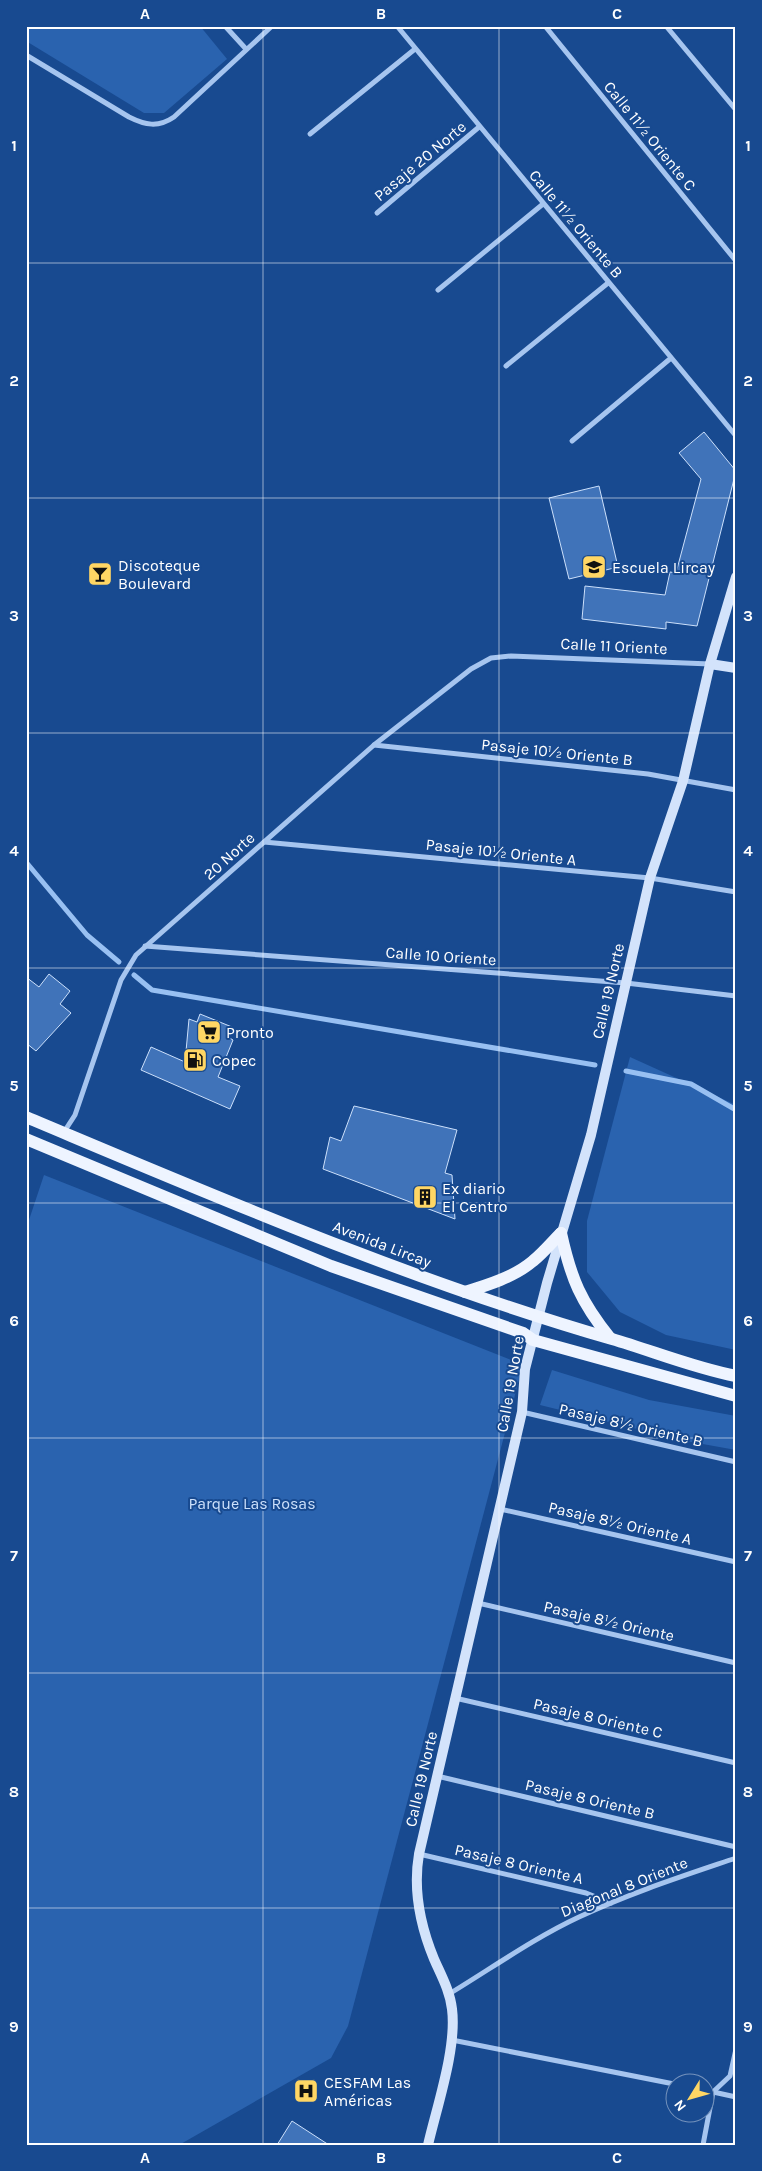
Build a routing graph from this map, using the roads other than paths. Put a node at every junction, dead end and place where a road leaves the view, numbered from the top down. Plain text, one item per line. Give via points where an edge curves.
1 (226, 26) edge
2 (272, 26) edge
3 (398, 26) edge
4 (545, 26) edge
5 (666, 26) edge
6 (246, 49) junction
7 (415, 49) junction
8 (26, 54) edge
9 (736, 110) edge
10 (479, 127) junction
11 (310, 134) dead end
12 (543, 204) junction
13 (377, 213) dead end
14 (736, 261) edge
15 (608, 283) junction
16 (438, 290) dead end
17 (672, 358) junction
18 (506, 366) dead end
19 (736, 436) edge
20 (572, 441) dead end
21 (736, 577) edge
22 (491, 658) joint
23 (710, 664) junction
24 (736, 668) edge
25 (374, 745) junction
26 (683, 781) junction
27 (736, 790) edge
28 (264, 842) junction
29 (650, 878) junction
30 (736, 892) edge
31 (144, 946) junction
32 (626, 983) junction
33 (736, 996) edge
34 (26, 1117) edge
35 (64, 1132) junction
36 (26, 1139) edge
37 (561, 1233) junction
38 (465, 1292) junction
39 (539, 1317) junction
40 (610, 1338) junction
41 (533, 1340) junction
42 (736, 1376) edge
43 (736, 1396) edge
44 (522, 1412) junction
45 (736, 1462) edge
46 (499, 1509) junction
47 (736, 1562) edge
48 (477, 1603) junction
49 (736, 1663) edge
50 (455, 1698) junction
51 (736, 1763) edge
52 (438, 1776) junction
53 (736, 1847) edge
54 (420, 1854) junction
55 (736, 1858) edge
56 (611, 1903) junction
57 (449, 1994) junction
58 (451, 2040) junction
59 (736, 2050) edge
60 (664, 2082) edge
61 (714, 2091) edge
62 (714, 2092) edge
63 (736, 2096) edge
64 (707, 2124) edge
65 (428, 2145) edge
66 (703, 2145) edge

1 - 6 street
2 - 6 street
3 - 7 street, Calle 11½ Oriente B
4 - 14 street, Calle 11½ Oriente C
5 - 9 street
6 - 8 street via 174,117 154,125 129,117
7 - 10 street, Calle 11½ Oriente B
7 - 11 street
10 - 12 street, Calle 11½ Oriente B
10 - 13 street, Pasaje 20 Norte
12 - 15 street, Calle 11½ Oriente B
12 - 16 street
15 - 17 street, Calle 11½ Oriente B
15 - 18 street
17 - 19 street, Calle 11½ Oriente B
17 - 20 street
21 - 23 street, Calle 19 Norte
22 - 23 street, Calle 11 Oriente via 512,656
22 - 25 street, 20 Norte via 471,669
23 - 24 street, Calle 11 Oriente
23 - 26 street, Calle 19 Norte
25 - 26 street, Pasaje 10½ Oriente B via 648,774
25 - 28 street, 20 Norte
26 - 27 street, Pasaje 10½ Oriente B
26 - 29 street, Calle 19 Norte
28 - 29 street, Pasaje 10½ Oriente A
28 - 31 street, 20 Norte
29 - 30 street, Pasaje 10½ Oriente A
29 - 32 street, Calle 19 Norte
31 - 32 street, Calle 10 Oriente
31 - 35 street, 20 Norte via 121,980 75,1115
32 - 33 street, Calle 10 Oriente
32 - 37 street, Calle 19 Norte via 591,1135
34 - 35 main road, Avenida Lircay
35 - 38 main road, Avenida Lircay via 256,1212
36 - 41 main road via 331,1266 523,1333
37 - 38 main road via 522,1269
37 - 39 street, Calle 19 Norte
37 - 40 main road via 574,1283
38 - 39 main road, Avenida Lircay
39 - 40 main road, Avenida Lircay
39 - 41 street, Calle 19 Norte
40 - 42 main road, Avenida Lircay
41 - 43 main road
41 - 44 street, Calle 19 Norte via 525,1369
44 - 45 street, Pasaje 8½ Oriente B
44 - 46 street, Calle 19 Norte
46 - 47 street, Pasaje 8½ Oriente A
46 - 48 street, Calle 19 Norte
48 - 49 street, Pasaje 8½ Oriente
48 - 50 street, Calle 19 Norte
50 - 51 street, Pasaje 8 Oriente C
50 - 52 street, Calle 19 Norte
52 - 53 street, Pasaje 8 Oriente B
52 - 54 street, Calle 19 Norte
54 - 56 street, Pasaje 8 Oriente A via 586,1893
54 - 57 street, Calle 19 Norte via 416,1881 420,1916
55 - 56 street, Diagonal 8 Oriente
56 - 57 street, Diagonal 8 Oriente via 561,1926
57 - 58 street, Calle 19 Norte
58 - 60 street
58 - 65 street, Calle 19 Norte
59 - 61 street via 730,2076
62 - 63 street
64 - 66 street

